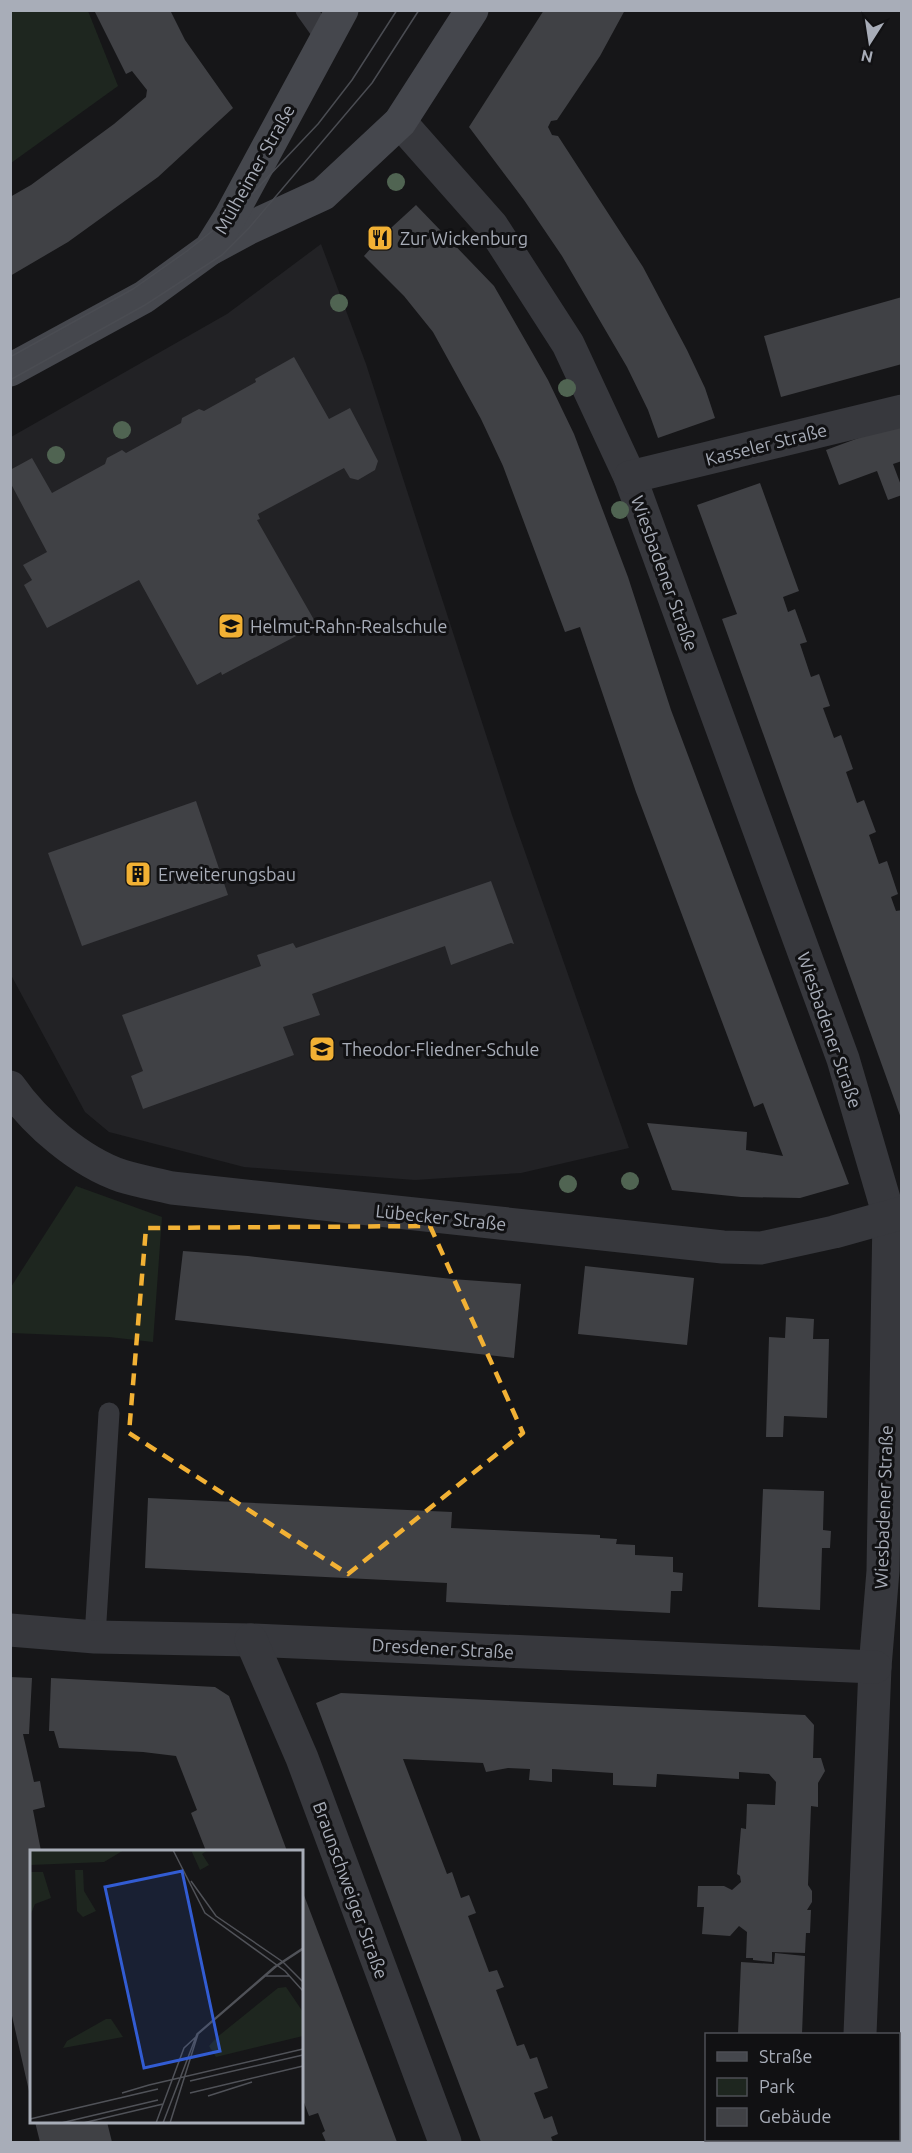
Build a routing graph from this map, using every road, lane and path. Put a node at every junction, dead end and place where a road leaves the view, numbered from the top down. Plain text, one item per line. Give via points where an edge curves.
1 (306, 10) edge
2 (471, 10) edge
3 (334, 24) edge
4 (400, 122) junction
5 (210, 249) junction
6 (10, 370) edge
7 (902, 411) edge
8 (630, 477) junction
9 (10, 1087) edge
10 (895, 1214) edge
11 (109, 1413) dead end
12 (10, 1630) edge
13 (94, 1637) junction
14 (251, 1640) junction
15 (875, 1667) junction
16 (860, 2033) edge
17 (445, 2142) edge

1 - 3 lane
2 - 4 main road
3 - 5 main road, Mülheimer Straße
4 - 5 main road via 323,194
4 - 8 street, Wiesbadener Straße via 492,226 568,344
5 - 6 main road, Mülheimer Straße via 144,297
7 - 8 street, Kasseler Straße
8 - 10 street, Wiesbadener Straße via 843,1059
9 - 10 street, Lübecker Straße via 61,1141 88,1160 121,1176 172,1188 723,1247 762,1248
10 - 15 street, Wiesbadener Straße via 883,1571
11 - 13 lane
12 - 13 street, Dresdener Straße
13 - 14 street, Dresdener Straße
14 - 15 street, Dresdener Straße
14 - 17 street, Braunschweiger Straße via 302,1758
15 - 16 street, Wiesbadener Straße

